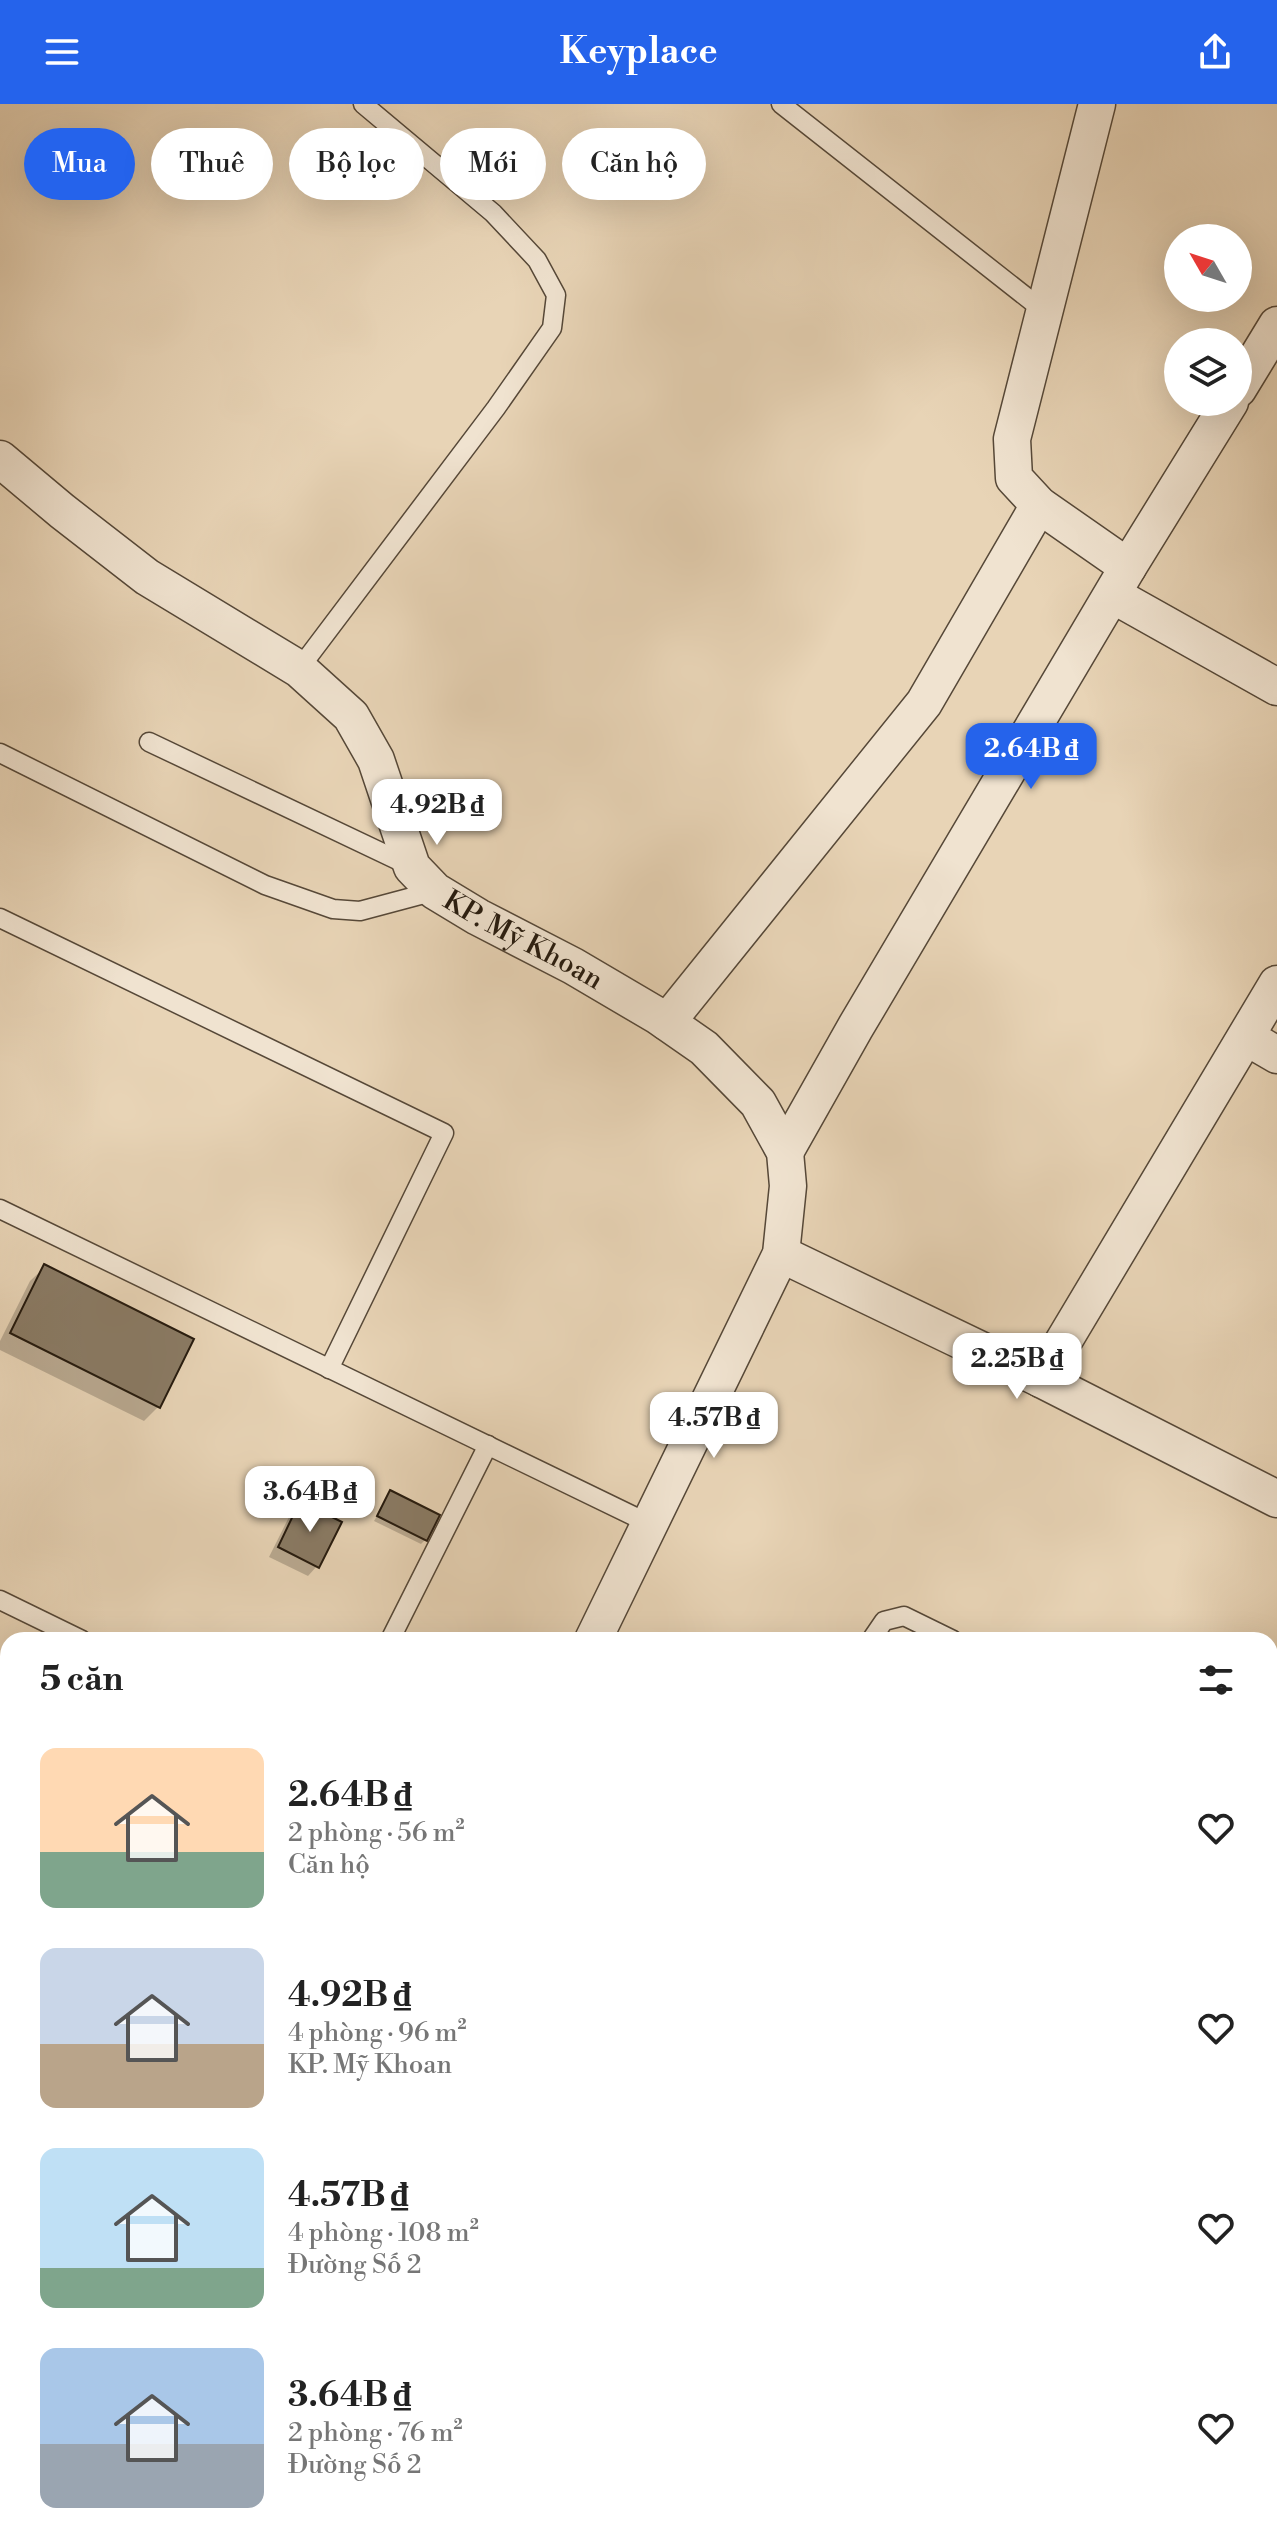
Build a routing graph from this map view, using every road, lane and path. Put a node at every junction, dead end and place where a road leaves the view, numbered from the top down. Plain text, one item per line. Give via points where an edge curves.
1 (363, 104) edge
2 (781, 104) edge
3 (1097, 104) edge
4 (1044, 311) junction
5 (1277, 325) edge
6 (1252, 366) edge
7 (1221, 416) edge
8 (0, 459) edge
9 (1039, 505) junction
10 (1120, 581) junction
11 (299, 669) junction
12 (1277, 687) edge
13 (149, 742) dead end
14 (0, 753) edge
15 (423, 879) junction
16 (0, 918) edge
17 (1277, 984) edge
18 (667, 1022) junction
19 (1246, 1037) junction
20 (1277, 1055) edge
21 (785, 1152) junction
22 (0, 1209) edge
23 (781, 1254) junction
24 (329, 1369) junction
25 (1041, 1379) junction
26 (488, 1445) junction
27 (1277, 1499) edge
28 (650, 1524) junction
29 (0, 1600) edge
30 (66, 1632) edge
31 (394, 1632) edge
32 (597, 1632) edge
33 (876, 1632) edge
34 (937, 1632) edge

1 - 11 lane via 493,213 537,260 556,295 552,328
2 - 4 lane
3 - 4 street
4 - 9 street via 1012,439 1014,478
5 - 6 street
7 - 10 street
8 - 11 street via 147,577
9 - 10 street
9 - 18 street via 924,703
10 - 12 street
10 - 21 street
11 - 15 street via 351,716 376,760
13 - 15 lane
14 - 15 lane via 265,885 333,909 360,911
15 - 18 street, KP. Mỹ Khoan
16 - 24 lane via 444,1133
17 - 19 street
18 - 21 street, KP. Mỹ Khoan via 704,1048 758,1103
19 - 20 street
19 - 25 street
21 - 23 street, KP. Mỹ Khoan via 788,1186
22 - 24 lane
23 - 25 street
23 - 28 street
24 - 26 lane
25 - 27 street
26 - 28 lane
26 - 31 lane
28 - 32 street
29 - 30 lane
33 - 34 lane via 884,1621 904,1616

